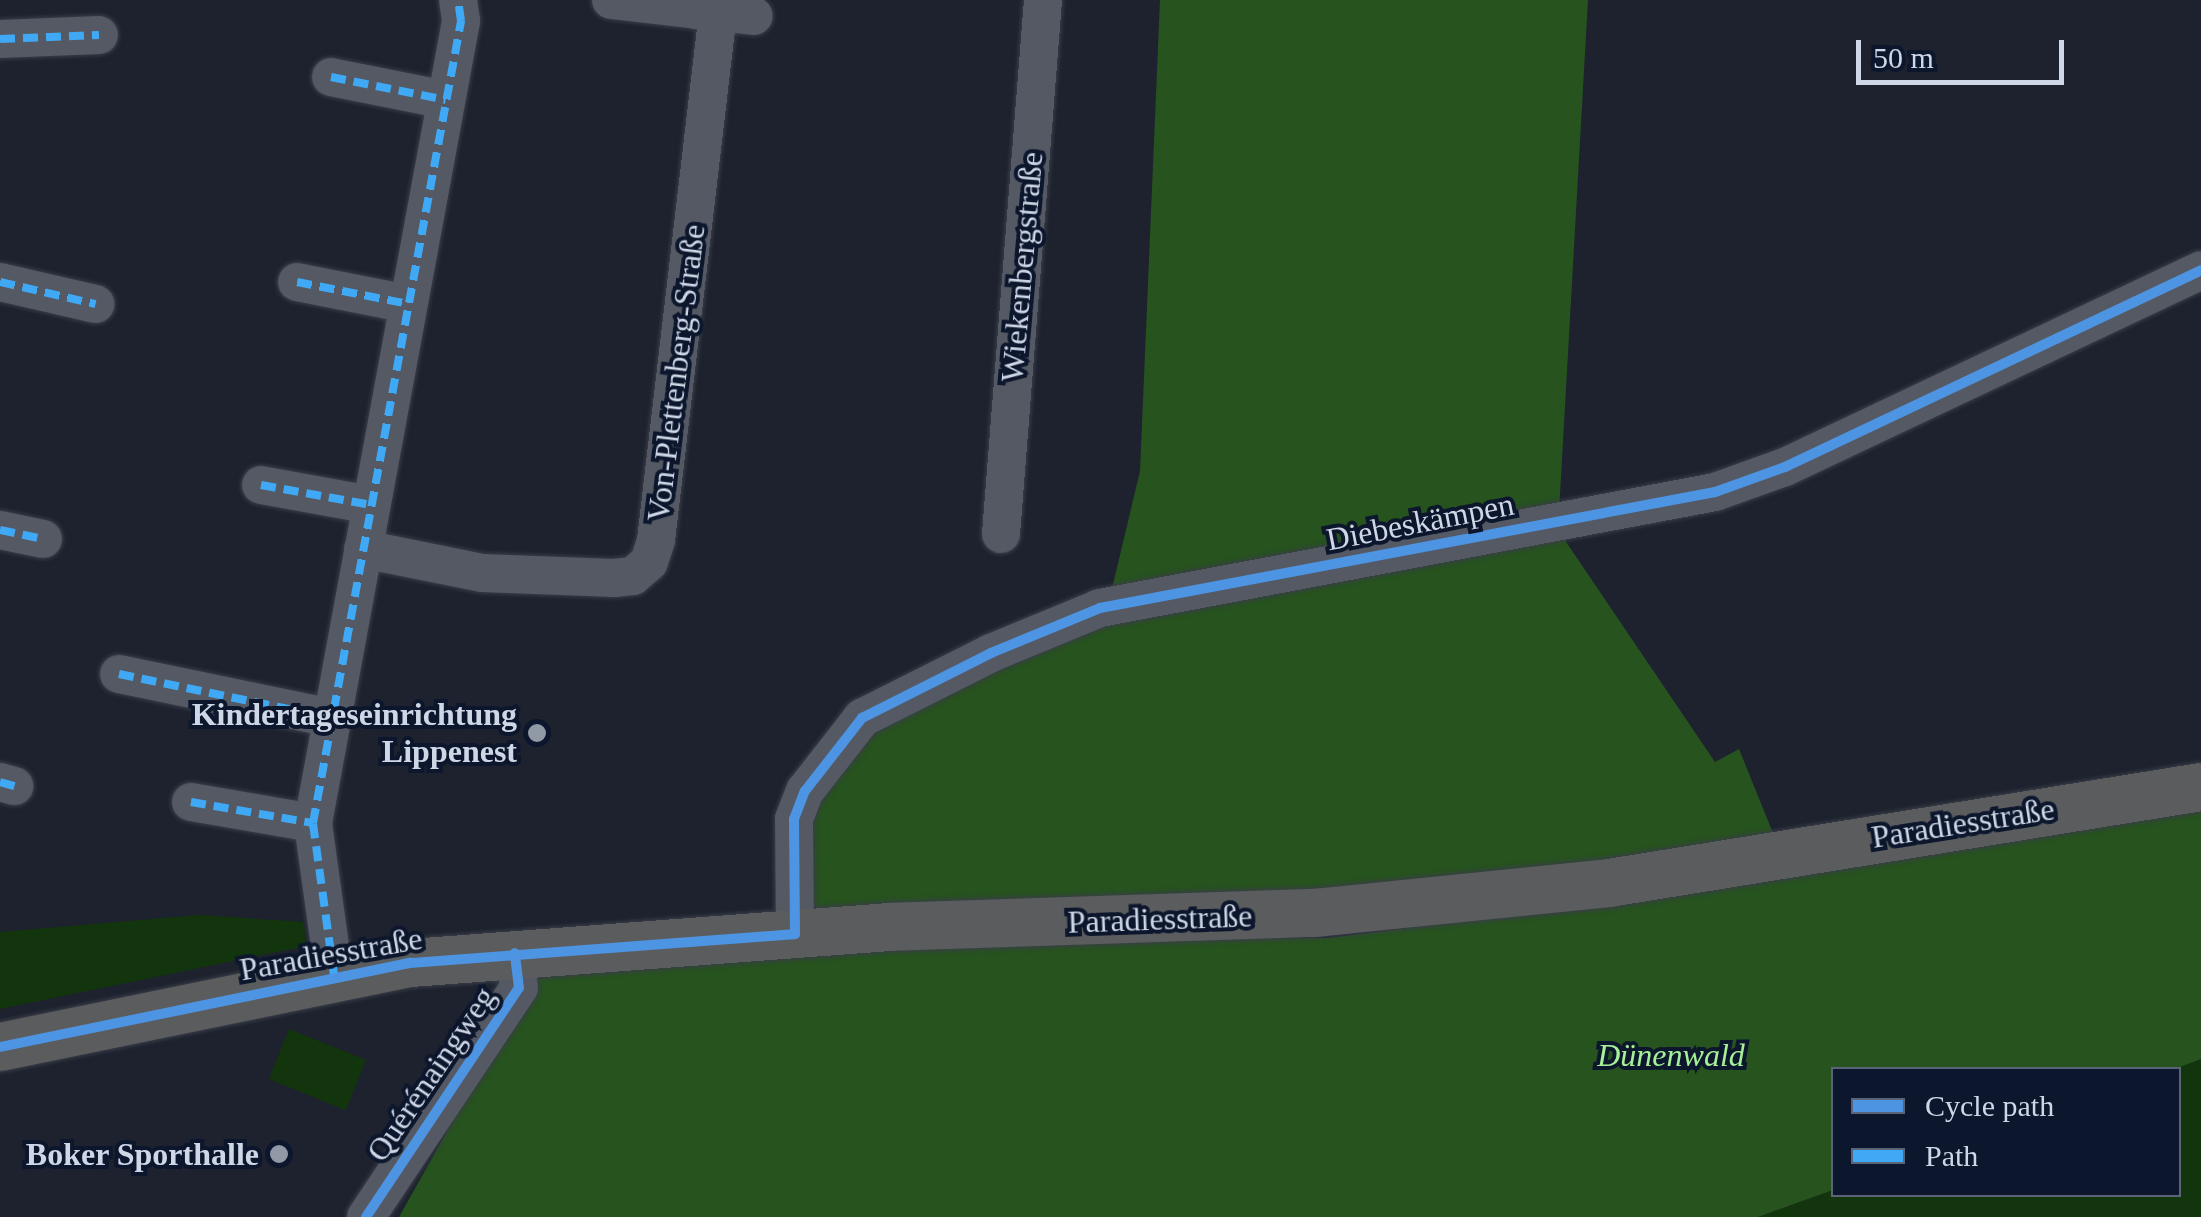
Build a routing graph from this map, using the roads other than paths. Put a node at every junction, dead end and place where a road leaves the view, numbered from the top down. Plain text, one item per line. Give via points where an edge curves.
1 (458, 0) edge
2 (612, 0) edge
3 (1043, 0) edge
4 (717, 10) edge
5 (99, 35) dead end
6 (0, 39) edge
7 (332, 77) dead end
8 (446, 100) junction
9 (2201, 270) edge
10 (0, 282) edge
11 (298, 282) dead end
12 (95, 304) dead end
13 (408, 304) junction
14 (262, 485) dead end
15 (371, 506) junction
16 (0, 530) edge
17 (1001, 534) dead end
18 (43, 539) dead end
19 (364, 549) junction
20 (119, 674) dead end
21 (332, 718) junction
22 (2201, 787) edge
23 (191, 802) dead end
24 (313, 823) junction
25 (795, 934) junction
26 (516, 953) junction
27 (334, 975) junction
28 (0, 1047) edge
29 (366, 1217) edge

1 - 8 street via 461,20
2 - 4 street
3 - 17 street, Wiekenbergstraße
4 - 19 street, Von-Plettenberg-Straße via 656,540 648,562 632,576 614,578 482,572
5 - 6 street
7 - 8 street
8 - 13 street
9 - 25 street, Diebeskämpen via 1785,467 1715,492 1100,608 991,653 862,718 806,790 794,819
10 - 12 street
11 - 13 street
13 - 15 street
14 - 15 street
15 - 19 street
16 - 18 street
19 - 21 street
20 - 21 street
21 - 24 street
22 - 25 main road, Paradiesstraße via 1609,883 1315,913
23 - 24 street
24 - 27 street
25 - 26 main road, Paradiesstraße
26 - 27 main road, Paradiesstraße
26 - 29 street, Quérénaingweg via 518,988
27 - 28 main road, Paradiesstraße

